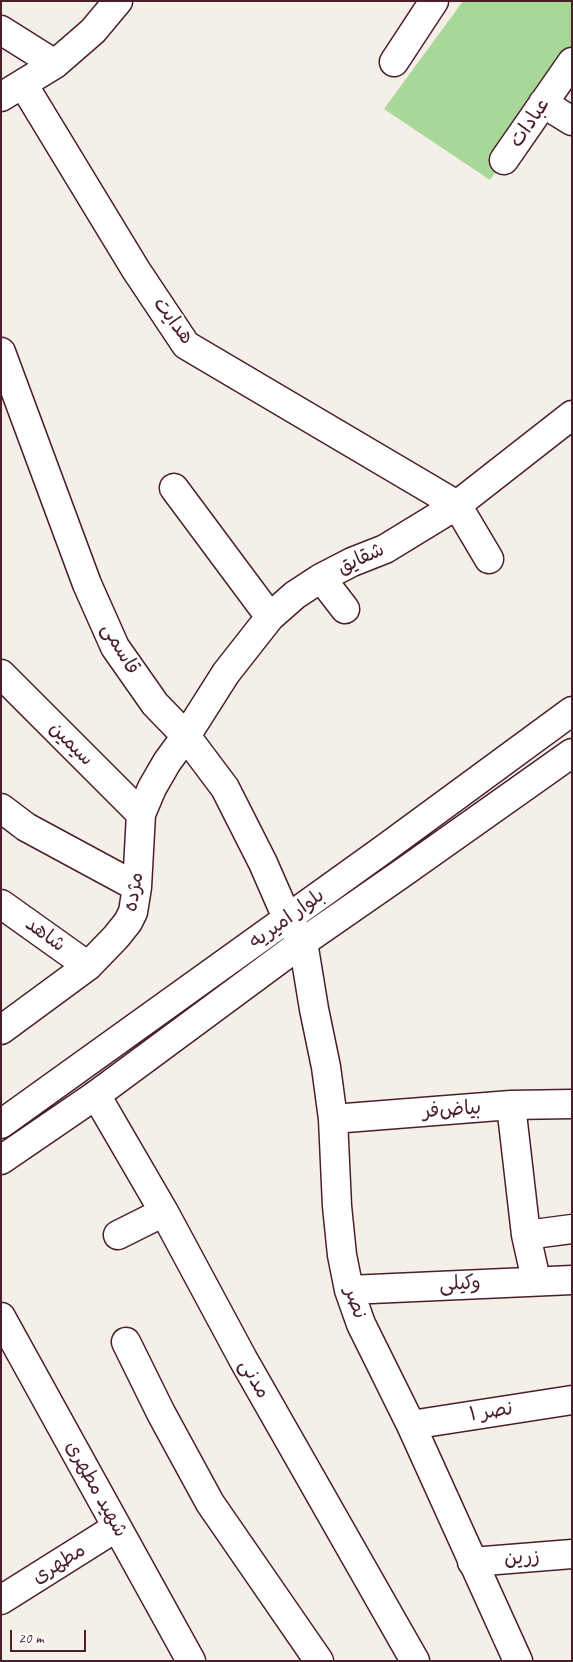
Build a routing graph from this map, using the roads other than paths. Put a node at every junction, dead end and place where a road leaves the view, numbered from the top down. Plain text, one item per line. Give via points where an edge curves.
1 (118, 1) edge
2 (434, 1) edge
3 (1, 30) edge
4 (394, 62) dead end
5 (572, 62) edge
6 (55, 64) junction
7 (12, 90) edge
8 (543, 103) junction
9 (572, 121) edge
10 (504, 160) dead end
11 (1, 352) edge
12 (572, 415) edge
13 (174, 488) dead end
14 (457, 505) junction
15 (490, 560) dead end
16 (321, 578) junction
17 (345, 609) dead end
18 (270, 617) junction
19 (1, 674) edge
20 (572, 711) edge
21 (186, 736) junction
22 (572, 753) edge
23 (1, 808) edge
24 (141, 814) junction
25 (137, 886) junction
26 (1, 904) edge
27 (287, 918) junction
28 (303, 942) junction
29 (88, 966) junction
30 (6, 1020) edge
31 (96, 1095) junction
32 (572, 1104) edge
33 (511, 1105) junction
34 (333, 1119) junction
35 (1, 1124) edge
36 (1, 1160) edge
37 (164, 1212) junction
38 (572, 1229) edge
39 (118, 1235) dead end
40 (526, 1235) junction
41 (536, 1280) junction
42 (572, 1280) edge
43 (349, 1290) junction
44 (1, 1317) edge
45 (126, 1342) dead end
46 (572, 1400) edge
47 (411, 1425) junction
48 (117, 1527) junction
49 (572, 1554) edge
50 (472, 1562) junction
51 (1, 1600) edge
52 (191, 1661) edge
53 (319, 1661) edge
54 (416, 1661) edge
55 (518, 1661) edge

1 - 6 street via 93,31
2 - 4 street
3 - 6 street
5 - 8 street, عبادات
6 - 7 street
7 - 14 street, هدایت via 186,344
8 - 9 street
8 - 10 street, عبادات
11 - 21 street, قاسمی via 87,584 115,648 155,704
12 - 14 street, شقایق
13 - 18 street
14 - 15 street
14 - 16 street, شقایق via 385,549
16 - 17 street
16 - 18 street, شقایق
18 - 21 street, شقایق via 226,673
19 - 24 street, سیمین
20 - 27 street, بلوار امیریه
21 - 24 street, مژده via 167,762
21 - 27 street, قاسمی via 225,788
22 - 28 street, بلوار امیریه
23 - 25 street via 26,827
24 - 25 street, مژده
25 - 29 street, مژده via 128,922
26 - 29 street, شاهد
27 - 28 street, نصر
27 - 35 street, بلوار امیریه
28 - 31 street, بلوار امیریه
28 - 34 street, نصر
29 - 30 street, مژده
31 - 36 street, بلوار امیریه
31 - 37 street, مدنی
32 - 33 street, بیاض‌فر
33 - 34 street, بیاض‌فر
33 - 40 street
34 - 43 street, نصر via 337,1206
37 - 39 street
37 - 54 street, مدنی via 243,1359
38 - 40 street
40 - 41 street
41 - 42 street, وکیلی
41 - 43 street, وکیلی
43 - 47 street, نصر via 361,1324
44 - 48 street, شهید مطهری
45 - 53 street via 210,1503
46 - 47 street, نصر ۱
47 - 50 street, نصر
48 - 51 street, مطهری
48 - 52 street, شهید مطهری
49 - 50 street, زرین
50 - 55 street, نصر

